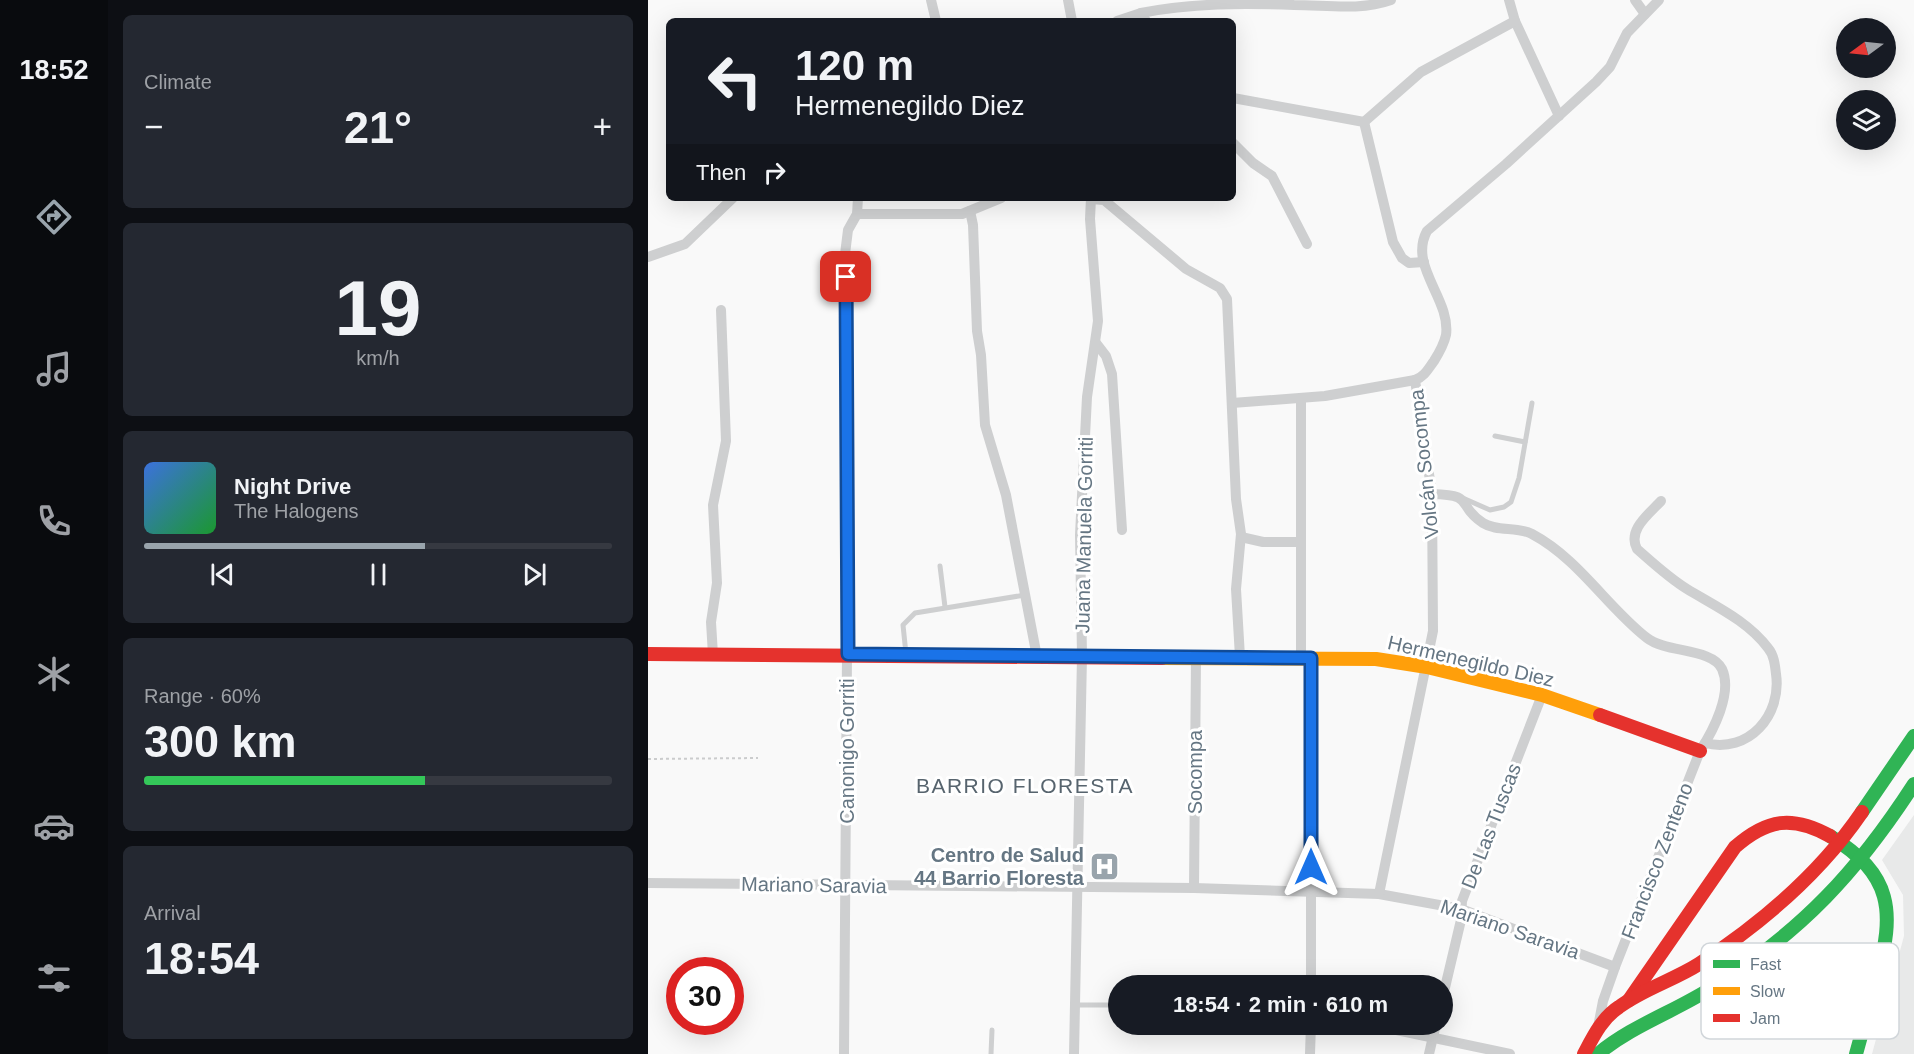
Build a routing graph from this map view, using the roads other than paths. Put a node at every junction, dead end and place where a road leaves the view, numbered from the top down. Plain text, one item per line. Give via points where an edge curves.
1 (931, 0) edge
2 (1068, 0) edge
3 (1391, 0) edge
4 (1509, 0) edge
5 (1635, 0) edge
6 (1659, 0) edge
7 (1645, 14) junction
8 (1144, 17) edge
9 (935, 18) edge
10 (1071, 18) edge
11 (1515, 21) junction
12 (1236, 99) edge
13 (1558, 116) junction
14 (1364, 122) junction
15 (1236, 146) edge
16 (730, 201) edge
17 (858, 201) edge
18 (1091, 201) edge
19 (1105, 201) edge
20 (981, 202) edge
21 (970, 211) junction
22 (857, 214) junction
23 (1307, 244) dead end
24 (648, 257) edge
25 (1424, 261) junction
26 (721, 310) dead end
27 (1096, 343) junction
28 (1415, 380) junction
29 (1301, 398) junction
30 (1232, 403) junction
31 (1532, 403) dead end
32 (1495, 436) dead end
33 (1526, 442) junction
34 (1432, 494) junction
35 (1463, 498) junction
36 (1661, 501) dead end
37 (1122, 530) dead end
38 (1241, 537) junction
39 (1301, 542) junction
40 (940, 566) dead end
41 (1025, 595) junction
42 (945, 607) junction
43 (648, 654) edge
44 (713, 654) junction
45 (848, 654) junction
46 (906, 655) junction
47 (1082, 656) junction
48 (1037, 657) junction
49 (1196, 657) junction
50 (1240, 657) junction
51 (1306, 658) junction
52 (1427, 667) junction
53 (1542, 695) junction
54 (1914, 736) edge
55 (1703, 747) junction
56 (1914, 784) edge
57 (648, 883) edge
58 (846, 886) junction
59 (1077, 886) junction
60 (1194, 888) junction
61 (1311, 890) junction
62 (1379, 894) junction
63 (1461, 909) junction
64 (1729, 943) edge
65 (1777, 943) edge
66 (1886, 943) edge
67 (1701, 962) edge
68 (1615, 967) junction
69 (1311, 975) edge
70 (1447, 975) edge
71 (1701, 993) edge
72 (1629, 1000) junction
73 (1075, 1005) junction
74 (1108, 1005) edge
75 (1597, 1029) junction
76 (992, 1030) dead end
77 (1311, 1035) edge
78 (1423, 1035) edge
79 (1433, 1037) junction
80 (1860, 1039) edge
81 (844, 1054) edge
82 (991, 1054) edge
83 (1074, 1054) edge
84 (1310, 1054) edge
85 (1429, 1054) edge
86 (1510, 1054) edge
87 (1584, 1054) edge
88 (1598, 1054) edge
89 (1856, 1054) edge

1 - 9 street
2 - 10 street
3 - 8 street via 1364,7 1187,6
4 - 11 street
5 - 7 street
6 - 7 street, Volcán Socompa
7 - 13 street, Volcán Socompa via 1627,33 1606,71
11 - 13 street
11 - 14 street via 1421,72
12 - 14 street
13 - 25 street, Volcán Socompa via 1427,231 1422,243
14 - 25 street via 1393,242 1409,263
15 - 23 street via 1272,176
16 - 24 street via 685,244
17 - 22 street, Canonigo Gorriti
18 - 27 street, Juana Manuela Gorriti
19 - 30 street via 1186,269 1223,292 1228,307
20 - 21 street
21 - 22 street
21 - 41 street via 985,425 1006,495
22 - 45 street, Canonigo Gorriti via 848,230 845,254
25 - 28 street, Volcán Socompa via 1443,312 1446,336 1428,370
26 - 44 street via 726,441 713,506 717,583 711,622
27 - 37 street via 1110,362 1112,374
27 - 47 street, Juana Manuela Gorriti via 1088,397 1080,535
28 - 29 street
28 - 34 street, Volcán Socompa
29 - 30 street
29 - 39 street
30 - 38 street
31 - 33 lane
32 - 33 lane
33 - 35 lane via 1510,502 1490,510
34 - 35 street
34 - 52 street, Volcán Socompa via 1435,608
35 - 55 street, Francisco Zenteno via 1483,523 1531,534 1557,551 1648,639 1716,663 1724,677 1723,695
36 - 55 street via 1634,531 1637,549 1675,580 1730,614 1759,638 1773,657 1778,694 1764,725 1750,737
38 - 39 street via 1263,542
38 - 50 street via 1236,589
39 - 51 street
40 - 42 lane
41 - 42 lane
41 - 48 street
42 - 46 lane via 915,613 904,624
43 - 44 main road, Hermenegildo Diez
44 - 45 main road, Hermenegildo Diez
45 - 46 main road, Hermenegildo Diez
45 - 58 street, Canonigo Gorriti
46 - 48 main road, Hermenegildo Diez
47 - 48 main road, Hermenegildo Diez
47 - 49 main road, Hermenegildo Diez
47 - 59 street, Juana Manuela Gorriti
49 - 50 main road, Hermenegildo Diez
49 - 60 street, Socompa
50 - 51 main road, Hermenegildo Diez
51 - 52 main road, Hermenegildo Diez via 1376,659
51 - 61 street
52 - 53 main road, Hermenegildo Diez
52 - 62 street, Volcán Socompa
53 - 55 main road, Hermenegildo Diez
53 - 63 street, De Las Tuscas
54 - 64 main road via 1832,853 1758,923
55 - 68 street, Francisco Zenteno
56 - 65 main road via 1854,870
57 - 58 street, Mariano Saravia
58 - 59 street, Mariano Saravia
58 - 81 street, Canonigo Gorriti
59 - 60 street, Mariano Saravia
59 - 73 street, Juana Manuela Gorriti
60 - 61 street, Mariano Saravia
61 - 62 street, Mariano Saravia
61 - 69 street
62 - 63 street, Mariano Saravia
63 - 68 street, Mariano Saravia
63 - 70 street, De Las Tuscas
66 - 72 main road via 1887,902 1876,877 1860,858 1828,833 1800,822 1769,823 1735,847
67 - 72 main road
68 - 75 street, Francisco Zenteno
71 - 88 main road via 1613,1041
72 - 75 main road
73 - 74 lane
73 - 83 street, Juana Manuela Gorriti
75 - 87 main road
76 - 82 lane
77 - 84 street
78 - 79 street
79 - 85 street
79 - 86 street
80 - 89 main road

